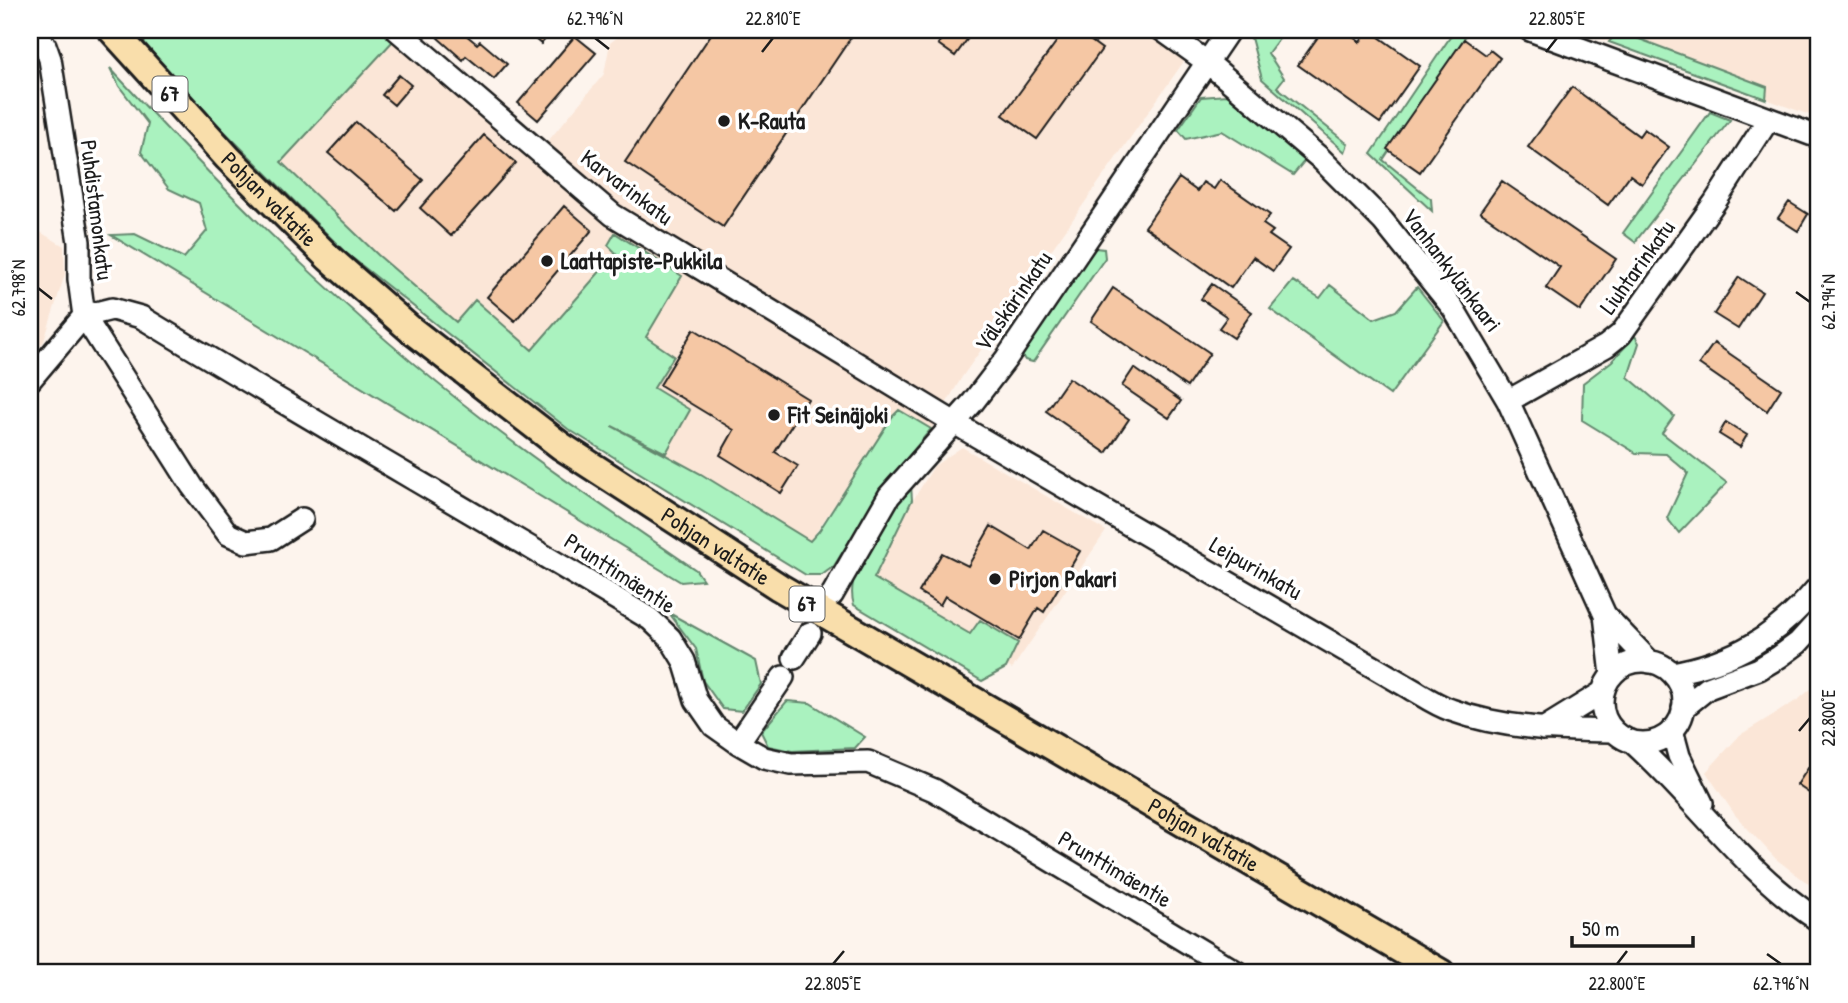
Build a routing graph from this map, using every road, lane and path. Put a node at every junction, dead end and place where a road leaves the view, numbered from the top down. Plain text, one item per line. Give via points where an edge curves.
1 (112, 30) edge
2 (397, 30) edge
3 (1162, 30) edge
4 (1229, 30) edge
5 (1530, 30) edge
6 (30, 37) edge
7 (1207, 62) junction
8 (1768, 120) junction
9 (1818, 137) edge
10 (84, 316) junction
11 (30, 380) edge
12 (1508, 401) junction
13 (955, 422) junction
14 (302, 519) dead end
15 (1818, 587) edge
16 (832, 595) dead end
17 (1605, 615) junction
18 (1818, 621) edge
19 (810, 633) dead end
20 (1650, 662) junction
21 (1672, 673) junction
22 (1608, 684) junction
23 (1683, 708) junction
24 (1543, 729) junction
25 (1672, 730) junction
26 (1622, 736) junction
27 (738, 743) junction
28 (1713, 823) junction
29 (1818, 920) edge
30 (1238, 973) edge
31 (1441, 973) edge

1 - 31 main road, Pohjan valtatie / 67 via 228,158 329,258 419,336 561,446 779,587
2 - 13 street, Karvarinkatu via 613,215
3 - 7 street, Vanhankylänkaari
4 - 7 street, Välskärinkatu
5 - 8 street
6 - 10 street, Puhdistamonkatu via 45,45 50,59 78,233
7 - 12 street, Vanhankylänkaari via 1320,158 1383,221 1453,308
7 - 13 street, Välskärinkatu via 1006,359
8 - 9 street
8 - 12 street, Liuhtarinkatu via 1716,202 1621,334
10 - 11 street
10 - 14 street via 192,486 228,534 246,542 271,539
10 - 27 street, Prunttimäentie via 112,309 141,317 650,619 670,638 684,661 696,700 714,726
12 - 17 street, Vanhankylänkaari
13 - 16 street, Välskärinkatu via 889,496
13 - 24 street, Leipurinkatu via 1450,710
15 - 21 street via 1786,624 1762,640 1700,668
17 - 20 street, Vanhankylänkaari
17 - 22 street, Vanhankylänkaari
18 - 23 street via 1779,657 1708,688
19 - 27 street
20 - 21 street
20 - 22 street via 1623,666
21 - 23 street via 1683,696
22 - 24 street
22 - 26 street via 1605,719
23 - 25 street
24 - 26 street, Leipurinkatu
25 - 26 street via 1653,742
25 - 28 street via 1679,756
26 - 28 street
27 - 30 street, Prunttimäentie via 764,758 790,764 868,762 934,790
28 - 29 street via 1748,865

